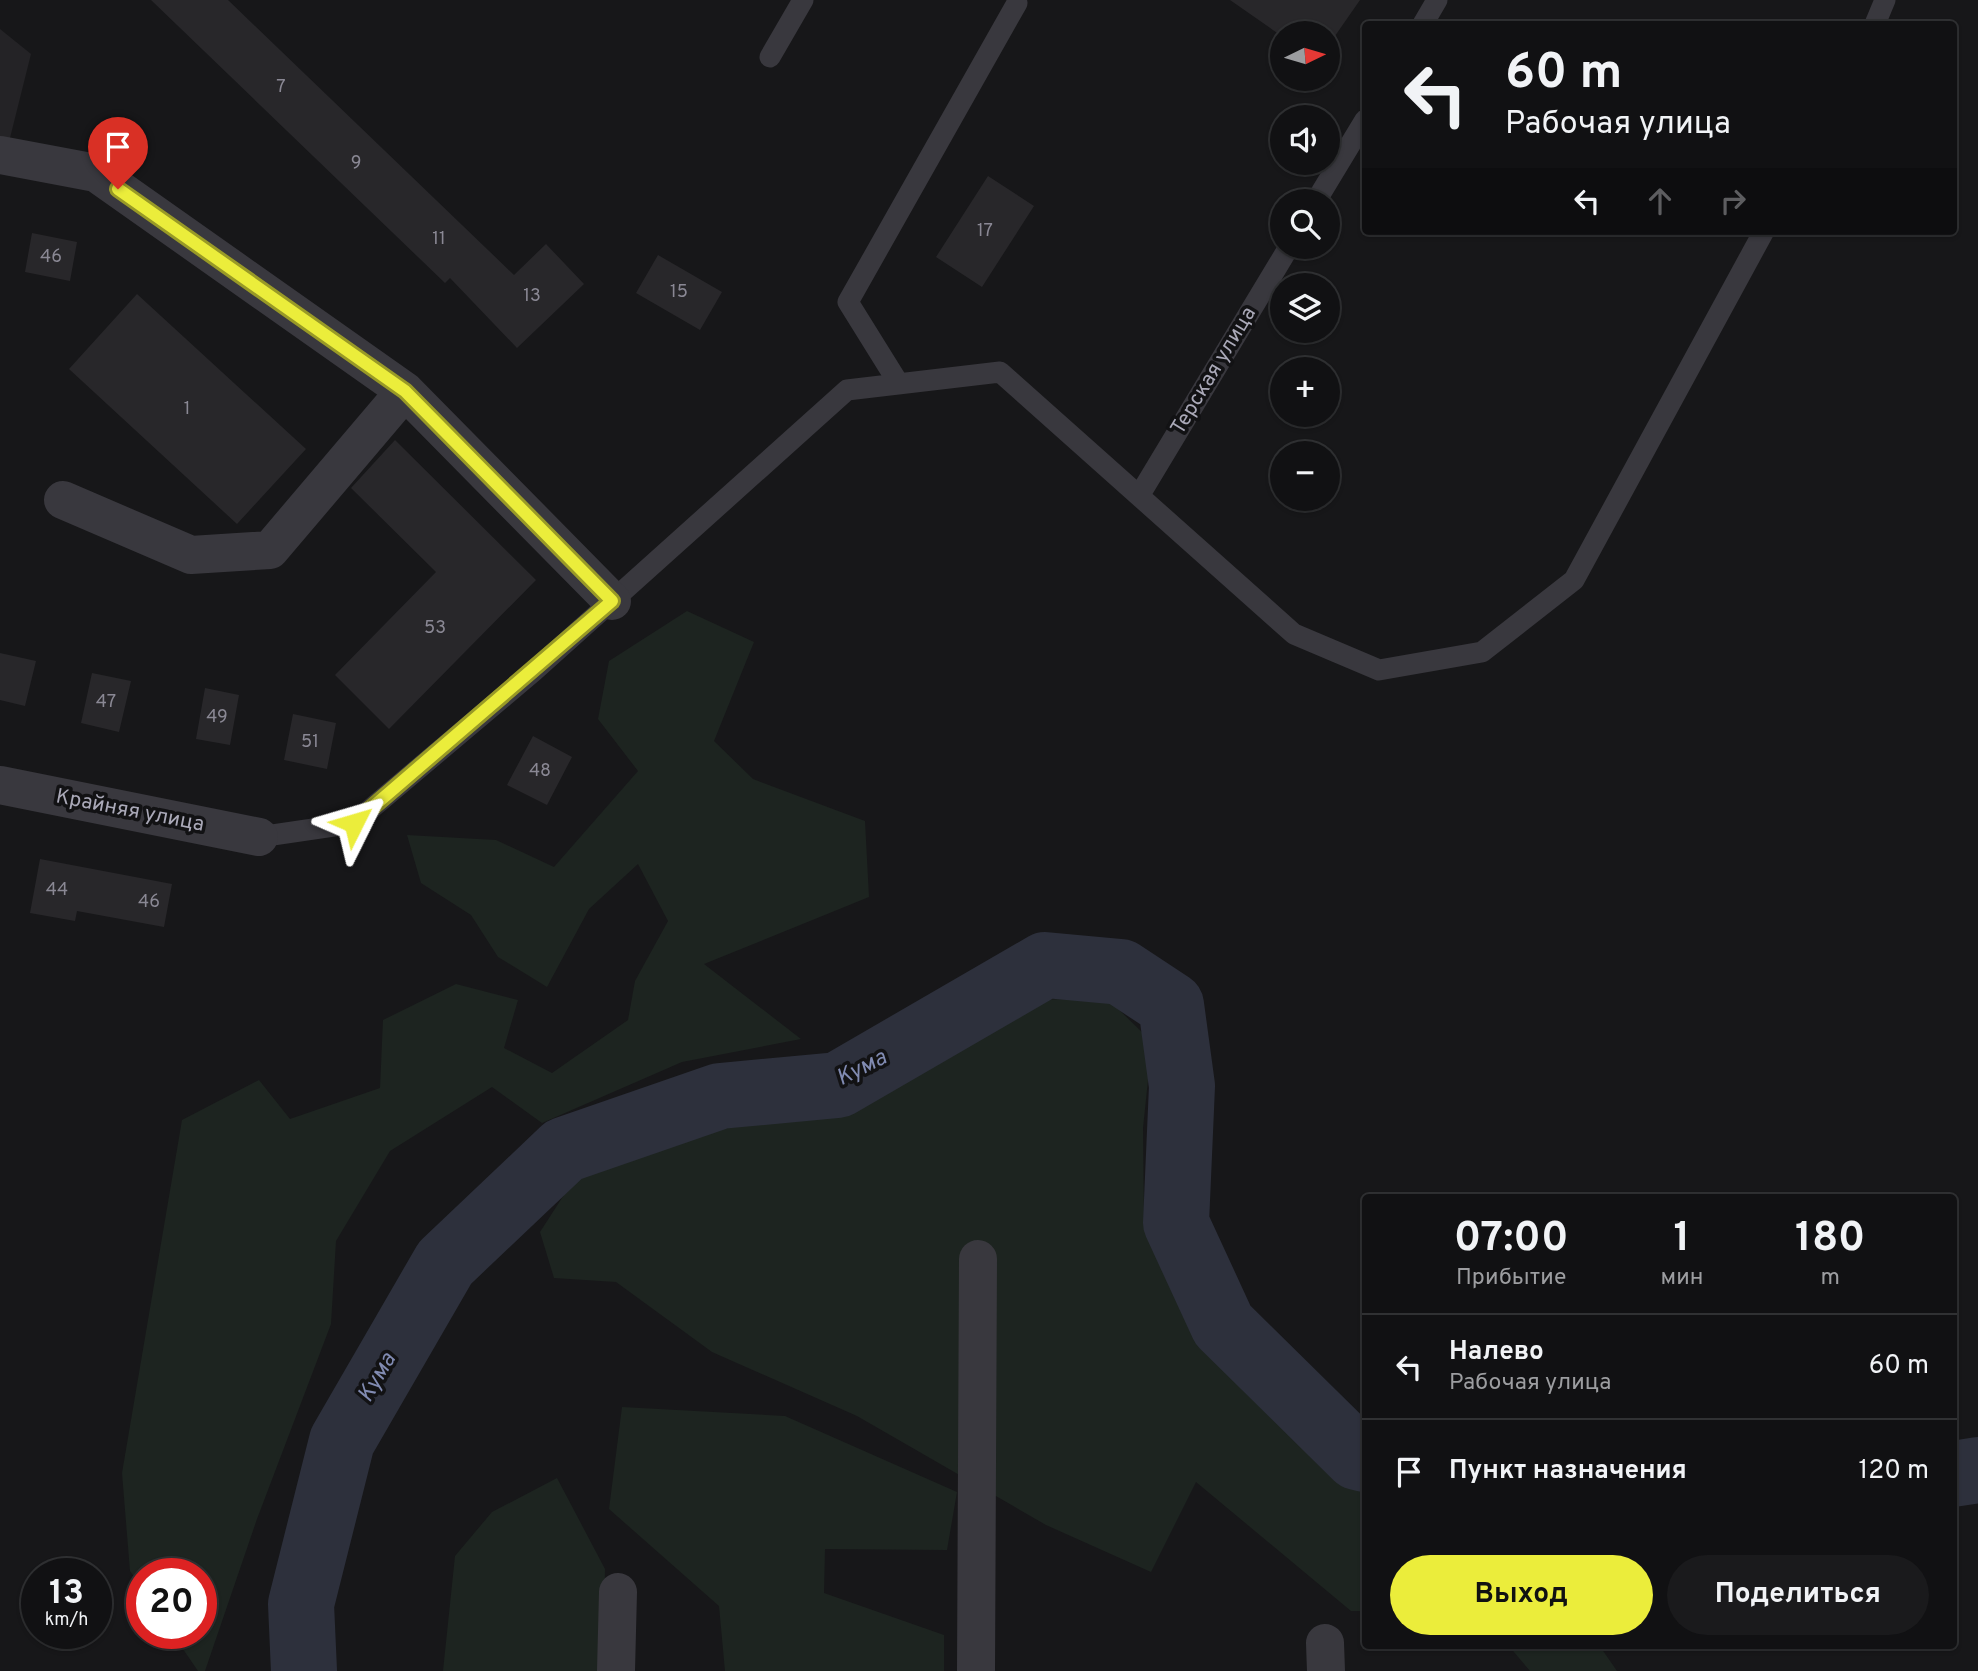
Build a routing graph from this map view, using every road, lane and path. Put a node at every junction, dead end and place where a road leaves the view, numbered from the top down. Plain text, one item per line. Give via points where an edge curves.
1 (803, 0) edge
2 (1437, 0) edge
3 (1885, 0) edge
4 (1017, 3) dead end
5 (1425, 21) edge
6 (1876, 21) edge
7 (770, 57) dead end
8 (1362, 125) edge
9 (0, 155) edge
10 (1323, 189) edge
11 (1762, 235) edge
12 (1282, 259) edge
13 (899, 384) junction
14 (405, 391) junction
15 (1139, 496) junction
16 (63, 500) dead end
17 (612, 601) junction
18 (0, 785) edge
19 (259, 837) joint
20 (978, 1259) dead end
21 (618, 1592) dead end
22 (617, 1671) edge
23 (976, 1671) edge

1 - 7 lane
2 - 5 lane
3 - 6 lane
4 - 13 lane via 848,302
8 - 10 lane
9 - 14 street via 96,173
11 - 15 lane via 1574,580 1482,652 1379,670 1294,634
12 - 15 lane, Терская улица
13 - 15 lane via 1000,372
13 - 17 lane via 847,390
14 - 16 street via 270,550 191,555
14 - 17 street
17 - 19 lane via 354,823
18 - 19 street, Крайняя улица
20 - 23 street
21 - 22 street

